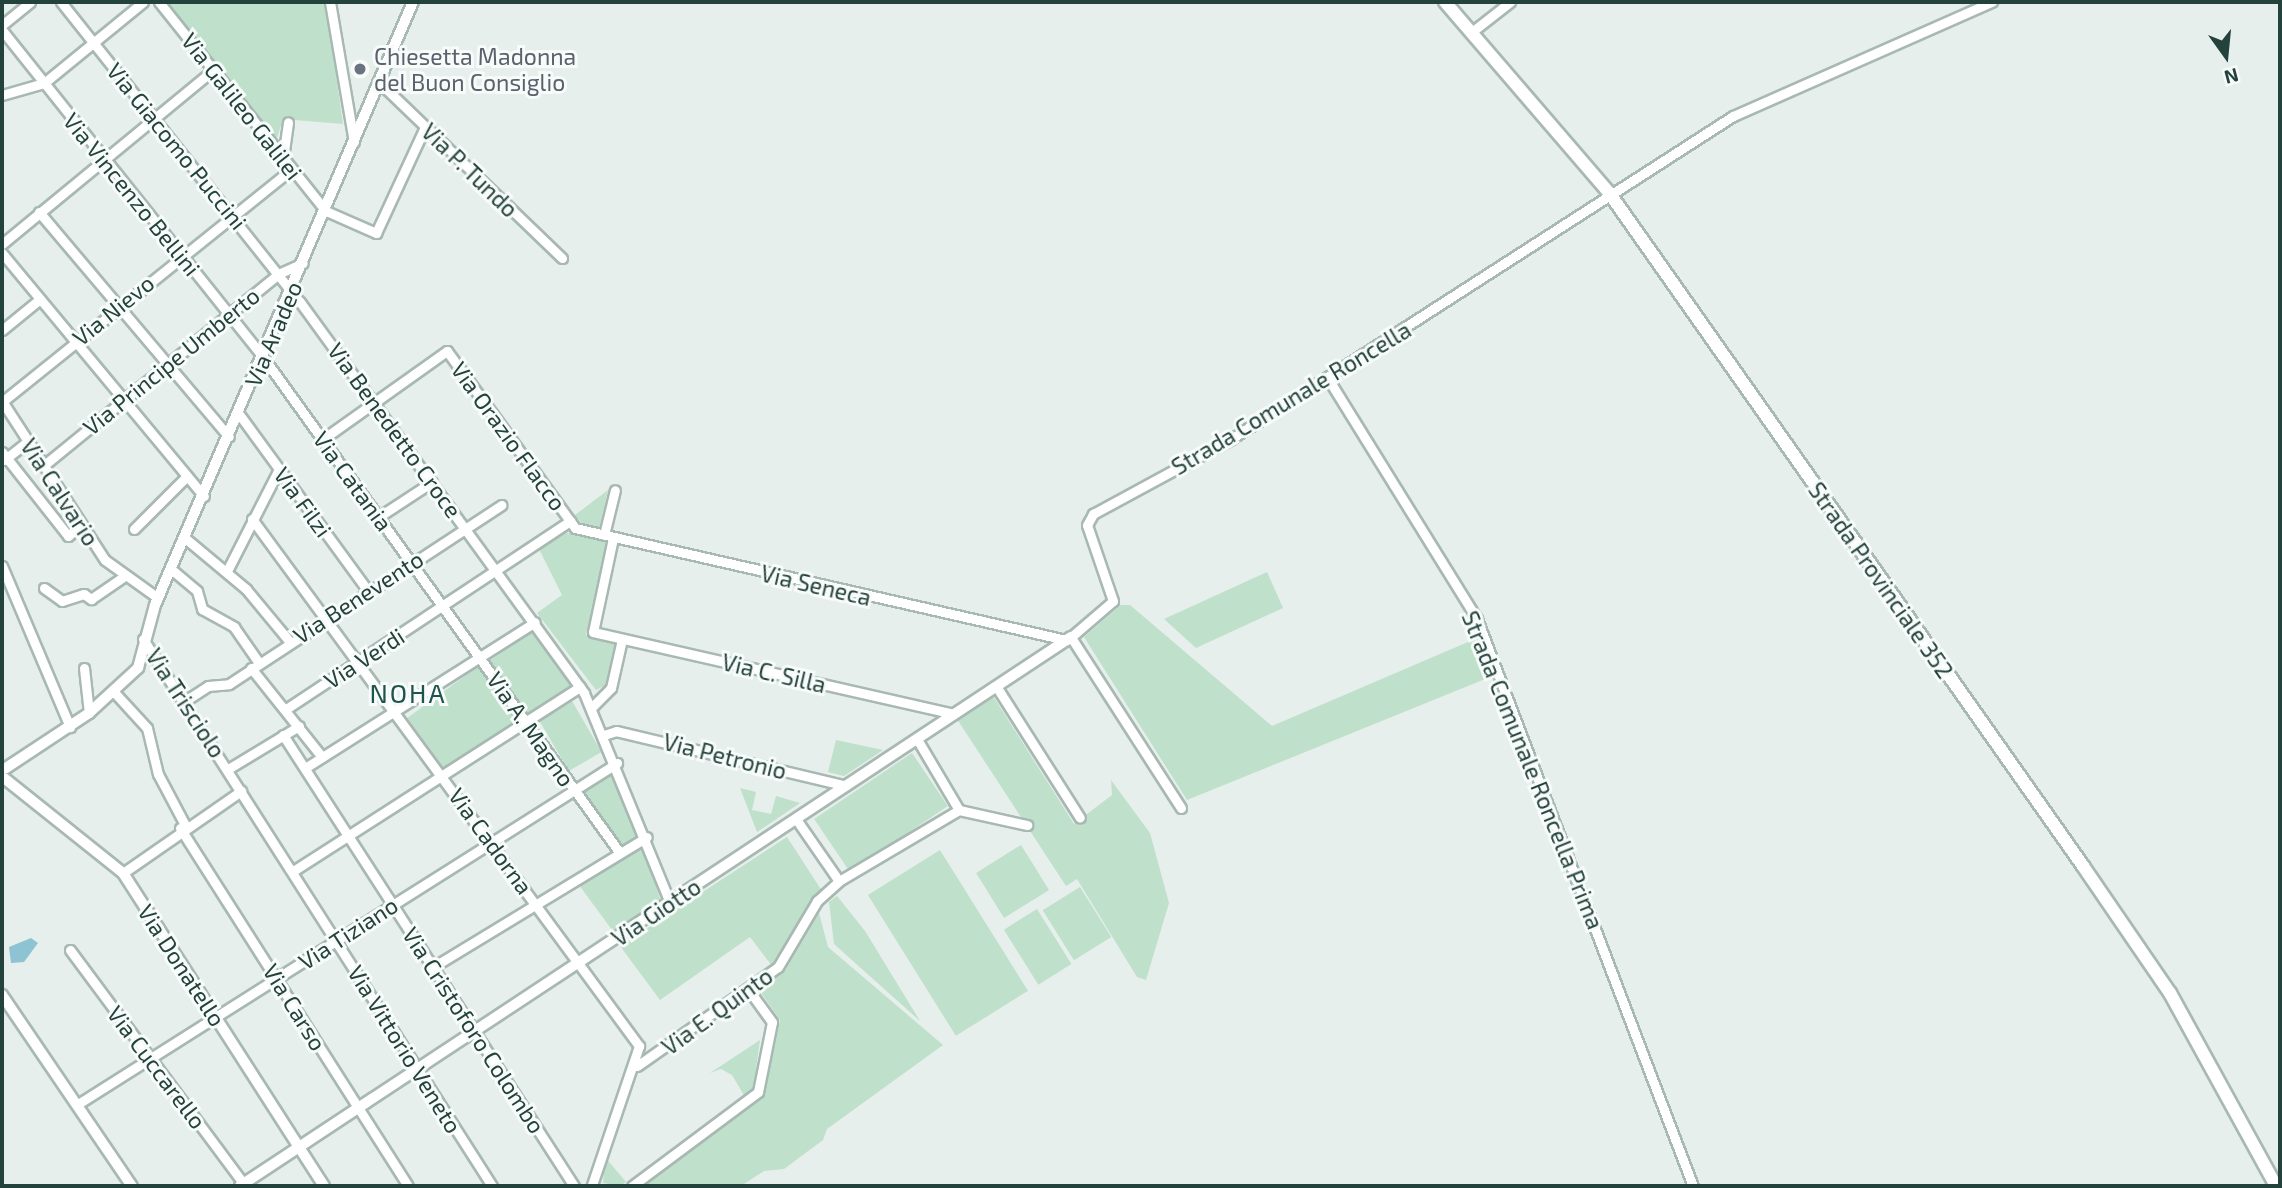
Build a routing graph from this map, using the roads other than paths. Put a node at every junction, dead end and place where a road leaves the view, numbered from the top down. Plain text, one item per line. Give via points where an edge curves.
1 (30, 2) edge
2 (61, 2) edge
3 (143, 2) edge
4 (159, 2) edge
5 (330, 2) edge
6 (413, 2) edge
7 (1445, 2) edge
8 (1510, 2) edge
9 (1992, 2) edge
10 (2, 28) edge
11 (1473, 31) junction
12 (93, 42) junction
13 (213, 70) junction
14 (379, 82) junction
15 (44, 83) junction
16 (2, 95) edge
17 (155, 118) junction
18 (288, 122) dead end
19 (425, 127) junction
20 (354, 142) junction
21 (105, 158) junction
22 (283, 158) junction
23 (292, 169) junction
24 (1611, 194) junction
25 (326, 211) junction
26 (39, 212) junction
27 (231, 214) junction
28 (2, 244) edge
29 (2, 253) edge
30 (181, 254) junction
31 (562, 258) dead end
32 (303, 263) junction
33 (278, 274) junction
34 (290, 293) junction
35 (40, 299) junction
36 (118, 306) junction
37 (228, 314) junction
38 (2, 330) edge
39 (75, 341) junction
40 (263, 357) junction
41 (167, 365) junction
42 (1327, 377) junction
43 (123, 401) junction
44 (2, 402) edge
45 (375, 403) junction
46 (239, 414) junction
47 (229, 437) junction
48 (323, 439) junction
49 (27, 442) junction
50 (3, 457) edge
51 (43, 466) junction
52 (279, 469) junction
53 (187, 476) junction
54 (432, 482) junction
55 (615, 490) dead end
56 (204, 496) junction
57 (501, 505) dead end
58 (380, 516) junction
59 (252, 519) junction
60 (570, 521) junction
61 (80, 526) junction
62 (466, 528) junction
63 (134, 529) dead end
64 (609, 537) junction
65 (185, 538) junction
66 (411, 562) junction
67 (2, 566) edge
68 (171, 569) junction
69 (497, 570) junction
70 (227, 571) junction
71 (126, 575) junction
72 (44, 587) dead end
73 (368, 591) junction
74 (158, 598) junction
75 (442, 607) junction
76 (325, 618) junction
77 (535, 622) junction
78 (143, 638) junction
79 (1069, 638) junction
80 (622, 639) junction
81 (290, 642) junction
82 (481, 658) junction
83 (358, 661) junction
84 (255, 666) junction
85 (84, 668) dead end
86 (996, 686) junction
87 (580, 687) junction
88 (114, 692) junction
89 (185, 701) junction
90 (592, 707) junction
91 (286, 709) junction
92 (89, 713) junction
93 (397, 713) junction
94 (954, 714) junction
95 (526, 722) junction
96 (299, 726) junction
97 (70, 727) junction
98 (604, 735) junction
99 (283, 736) junction
100 (917, 739) junction
101 (321, 757) junction
102 (617, 763) junction
103 (305, 768) junction
104 (228, 769) junction
105 (3, 772) edge
106 (443, 776) junction
107 (846, 786) junction
108 (241, 791) junction
109 (575, 791) junction
110 (1181, 808) dead end
111 (958, 810) junction
112 (1080, 818) dead end
113 (796, 819) junction
114 (1027, 825) dead end
115 (182, 827) junction
116 (349, 836) junction
117 (647, 837) junction
118 (494, 845) junction
119 (620, 853) junction
120 (293, 871) junction
121 (123, 873) junction
122 (839, 881) junction
123 (670, 903) junction
124 (393, 904) junction
125 (538, 905) junction
126 (337, 941) junction
127 (70, 950) dead end
128 (581, 962) junction
129 (433, 967) junction
130 (277, 978) junction
131 (750, 990) junction
132 (2, 995) edge
133 (216, 1017) junction
134 (475, 1034) junction
135 (150, 1058) junction
136 (637, 1066) junction
137 (420, 1070) junction
138 (78, 1104) junction
139 (360, 1110) junction
140 (298, 1150) junction
141 (242, 1185) edge
142 (132, 1186) edge
143 (324, 1186) edge
144 (408, 1186) edge
145 (492, 1186) edge
146 (574, 1186) edge
147 (594, 1186) edge
148 (632, 1186) edge
149 (1693, 1186) edge
150 (2276, 1186) edge

1 - 10 street
2 - 12 street, Via Giacomo Puccini
3 - 12 street
4 - 13 street, Via Galileo Galilei
5 - 20 street
6 - 14 street, Via Aradeo
7 - 11 main road, Strada Provinciale 352
8 - 11 street
9 - 24 street, Strada Comunale Roncella via 1733,116
10 - 15 street, Via Vincenzo Bellini
11 - 24 main road, Strada Provinciale 352
12 - 15 street
12 - 17 street, Via Giacomo Puccini
13 - 17 street
13 - 22 street, Via Galileo Galilei
14 - 19 street, Via P. Tundo
14 - 20 street, Via Aradeo
15 - 16 street
15 - 21 street, Via Vincenzo Bellini
17 - 21 street
17 - 27 street, Via Giacomo Puccini
18 - 22 street
19 - 25 street via 376,233
19 - 31 street, Via P. Tundo
20 - 25 street, Via Aradeo
21 - 26 street
21 - 30 street, Via Vincenzo Bellini
22 - 23 street, Via Galileo Galilei
23 - 25 street, Via Galileo Galilei
23 - 27 street, Via Nievo
24 - 42 street, Strada Comunale Roncella
24 - 150 main road, Strada Provinciale 352 via 2169,993
25 - 32 street, Via Aradeo
26 - 28 street
26 - 36 street
27 - 30 street, Via Nievo
27 - 33 street, Via Giacomo Puccini
29 - 35 street
30 - 36 street, Via Nievo
30 - 37 street, Via Vincenzo Bellini
32 - 33 street, Via Principe Umberto
32 - 34 street, Via Aradeo
33 - 34 street, Via Giacomo Puccini
33 - 37 street, Via Principe Umberto
34 - 40 street, Via Aradeo
34 - 45 street, Via Benedetto Croce
35 - 38 street
35 - 39 street
36 - 39 street, Via Nievo
36 - 41 street
37 - 40 street, Via Vincenzo Bellini
37 - 41 street, Via Principe Umberto
39 - 43 street
39 - 44 street, Via Nievo
40 - 46 street, Via Aradeo
40 - 48 street, Via Catania
41 - 43 street, Via Principe Umberto
41 - 47 street
42 - 79 street, Strada Comunale Roncella via 1231,439 1093,514 1087,525 1113,601
42 - 149 street, Strada Comunale Roncella Prima via 1477,619
43 - 51 street, Via Principe Umberto
43 - 53 street
44 - 49 street, Via Calvario
45 - 48 street
45 - 54 street, Via Benedetto Croce
45 - 60 street, Via Orazio Flacco via 447,351
46 - 47 street, Via Aradeo
46 - 52 street, Via Filzi
47 - 56 street, Via Aradeo
48 - 58 street, Via Catania
49 - 50 street
49 - 51 street, Via Calvario
50 - 61 street via 68,536
51 - 61 street, Via Calvario
52 - 59 street
52 - 73 street, Via Filzi
53 - 56 street
53 - 63 street
54 - 58 street
54 - 62 street, Via Benedetto Croce
55 - 64 street
56 - 65 street, Via Aradeo
57 - 62 street, Via Benevento
58 - 66 street, Via Catania
59 - 70 street
59 - 76 street, Via Cadorna
60 - 64 street, Via Seneca
60 - 69 street, Via Verdi
61 - 71 street, Via Calvario
62 - 66 street, Via Benevento
62 - 69 street, Via Benedetto Croce
64 - 79 street, Via Seneca
64 - 80 street, Via C. Silla via 593,632
65 - 68 street, Via Aradeo
65 - 70 street
66 - 73 street, Via Benevento
66 - 75 street, Via Catania
67 - 97 street
68 - 74 street, Via Aradeo
68 - 84 street via 197,591 202,609 234,627
69 - 75 street, Via Verdi
69 - 77 street, Via Benedetto Croce
70 - 81 street
71 - 72 street via 91,599 62,601
71 - 74 street, Via Calvario
73 - 76 street, Via Benevento
74 - 78 street, Via Aradeo
75 - 82 street, Via A. Magno
75 - 83 street, Via Verdi
76 - 81 street, Via Benevento
76 - 83 street, Via Cadorna
77 - 82 street
77 - 87 street, Via Benedetto Croce
78 - 88 street, Via Aradeo via 138,667
78 - 89 street, Via Trisciolo
79 - 86 street, Via Giotto
79 - 110 street
80 - 90 street via 611,688
80 - 94 street, Via C. Silla
81 - 84 street, Via Benevento
82 - 93 street
82 - 95 street, Via A. Magno
83 - 91 street, Via Verdi
83 - 93 street, Via Cadorna
84 - 89 street, Via Benevento
84 - 91 street
85 - 92 street
86 - 94 street, Via Giotto
86 - 112 street
87 - 90 street, Via Benedetto Croce
87 - 95 street
88 - 92 street
88 - 115 street, Via Carso via 147,728 158,774
89 - 104 street, Via Trisciolo
90 - 98 street, Via Benedetto Croce
91 - 96 street
92 - 97 street
93 - 101 street
93 - 106 street, Via Cadorna
94 - 100 street, Via Giotto
95 - 106 street
95 - 109 street, Via A. Magno
96 - 99 street
96 - 101 street
97 - 105 street
98 - 102 street, Via Benedetto Croce
98 - 107 street, Via Petronio via 616,731
99 - 103 street, Via Cristoforo Colombo
99 - 104 street
100 - 107 street, Via Giotto
100 - 111 street
101 - 103 street
102 - 109 street, Via Tiziano
102 - 117 street, Via Benedetto Croce
103 - 116 street, Via Cristoforo Colombo
104 - 108 street, Via Vittorio Veneto
105 - 121 street, Via Donatello
106 - 116 street
106 - 118 street, Via Cadorna
107 - 113 street, Via Giotto
108 - 115 street
108 - 120 street, Via Vittorio Veneto
109 - 118 street, Via Tiziano
109 - 119 street, Via A. Magno
111 - 114 street
111 - 122 street, Via E. Quinto
113 - 122 street
113 - 123 street, Via Giotto
115 - 121 street
115 - 130 street, Via Carso
116 - 120 street
116 - 124 street, Via Cristoforo Colombo
117 - 119 street
117 - 123 street, Via Benedetto Croce
118 - 124 street, Via Tiziano
118 - 125 street, Via Cadorna
119 - 125 street
120 - 126 street, Via Vittorio Veneto
121 - 133 street, Via Donatello
122 - 131 street, Via E. Quinto via 817,901 778,967
123 - 128 street, Via Giotto
124 - 126 street, Via Tiziano
124 - 129 street, Via Cristoforo Colombo
125 - 128 street, Via Cadorna
125 - 129 street
126 - 130 street, Via Tiziano
126 - 137 street, Via Vittorio Veneto
127 - 135 street, Via Cuccarello
128 - 134 street, Via Giotto
128 - 136 street, Via Cadorna via 639,1046
129 - 134 street, Via Cristoforo Colombo
130 - 133 street, Via Tiziano
130 - 139 street, Via Carso
131 - 136 street, Via E. Quinto
131 - 148 street via 772,1022 758,1092
132 - 138 street
133 - 135 street, Via Tiziano
133 - 140 street, Via Donatello
134 - 137 street, Via Giotto
134 - 146 street, Via Cristoforo Colombo
135 - 138 street, Via Tiziano
135 - 141 street, Via Cuccarello
136 - 147 street via 625,1081
137 - 139 street, Via Giotto
137 - 145 street, Via Vittorio Veneto
138 - 142 street
139 - 140 street, Via Giotto
139 - 144 street, Via Carso
140 - 141 street, Via Giotto
140 - 143 street, Via Donatello

